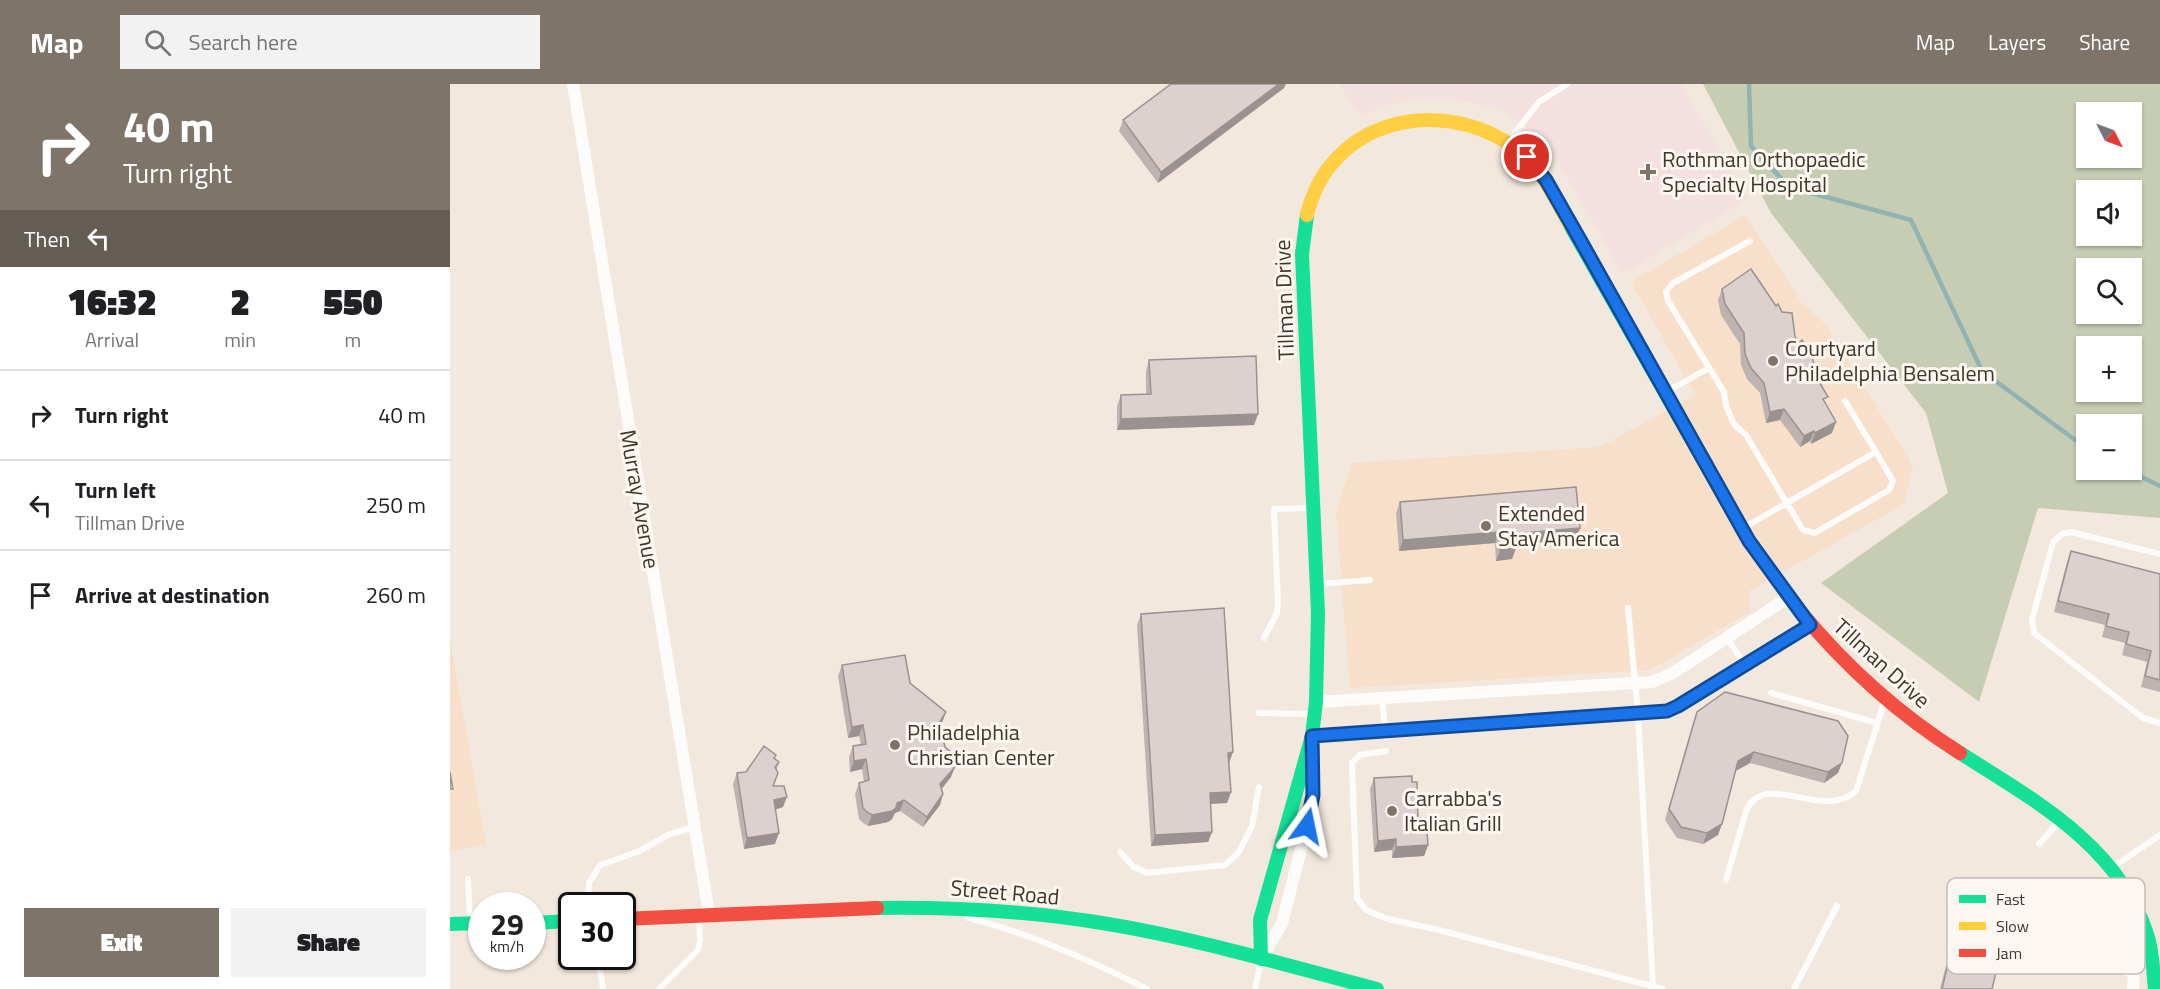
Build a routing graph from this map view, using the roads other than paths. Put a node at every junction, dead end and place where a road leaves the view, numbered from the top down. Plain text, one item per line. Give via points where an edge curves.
1 (573, 84) edge
2 (1567, 84) edge
3 (1509, 140) junction
4 (1750, 241) dead end
5 (1709, 368) junction
6 (1665, 393) junction
7 (1845, 401) dead end
8 (1876, 452) junction
9 (1786, 503) junction
10 (1313, 508) junction
11 (1742, 528) junction
12 (2160, 554) edge
13 (1370, 580) dead end
14 (1317, 585) junction
15 (1789, 597) junction
16 (1628, 608) dead end
17 (1810, 625) junction
18 (1264, 638) dead end
19 (1726, 638) junction
20 (1745, 665) junction
21 (1635, 685) junction
22 (1771, 693) dead end
23 (1382, 699) junction
24 (1885, 700) junction
25 (1316, 708) junction
26 (1259, 713) dead end
27 (1638, 713) junction
28 (1877, 723) junction
29 (2160, 723) edge
30 (1385, 734) junction
31 (1312, 736) junction
32 (1386, 751) dead end
33 (1259, 787) dead end
34 (2061, 819) junction
35 (695, 827) junction
36 (2160, 835) edge
37 (2038, 844) dead end
38 (1120, 852) dead end
39 (2112, 868) junction
40 (2115, 878) edge
41 (2118, 878) edge
42 (468, 879) dead end
43 (1726, 880) dead end
44 (470, 892) edge
45 (589, 892) edge
46 (918, 906) junction
47 (1837, 906) dead end
48 (704, 914) junction
49 (636, 918) edge
50 (2145, 920) edge
51 (468, 923) edge
52 (450, 924) edge
53 (1261, 959) junction
54 (600, 970) edge
55 (2134, 974) edge
56 (1653, 986) junction
57 (603, 989) edge
58 (659, 989) edge
59 (1147, 989) edge
60 (1255, 989) edge
61 (1377, 989) edge
62 (1663, 989) edge
63 (1794, 989) edge
64 (2133, 989) edge
65 (2155, 989) edge

1 - 35 street, Murray Avenue
2 - 3 lane via 1539,102
3 - 6 street, Tillman Drive via 1546,180
3 - 10 street, Tillman Drive via 1457,119 1402,121 1358,140 1336,159 1317,186 1308,207 1302,254
4 - 5 lane via 1673,283 1666,292
5 - 6 lane
5 - 9 lane via 1724,392 1729,414
6 - 11 street, Tillman Drive
7 - 8 lane
8 - 9 lane
8 - 9 lane via 1893,481 1889,490 1815,533 1803,530
9 - 11 lane
10 - 14 street, Tillman Drive
10 - 18 lane via 1274,509 1278,604
11 - 15 street, Tillman Drive
12 - 29 lane via 2072,532 2062,534 2053,542 2032,620 2034,633 2143,718
13 - 14 lane
14 - 25 street, Tillman Drive
15 - 17 street, Tillman Drive
15 - 19 street
16 - 21 lane
17 - 20 street
17 - 24 street, Tillman Drive
19 - 20 lane
19 - 21 street via 1663,678
20 - 27 street via 1667,711
21 - 23 street
21 - 27 lane
22 - 28 lane
23 - 25 street
23 - 30 lane
24 - 28 lane
24 - 34 street, Tillman Drive via 1943,743
25 - 26 lane
25 - 31 street, Tillman Drive
27 - 30 street
27 - 56 lane
28 - 43 lane via 1860,783 1851,796 1827,803 1772,792 1748,806
30 - 31 street
31 - 53 street, Tillman Drive via 1260,920
31 - 53 street, Tillman Drive via 1312,806 1282,923
32 - 56 lane via 1360,755 1352,763 1357,898 1366,910 1388,920
33 - 38 lane via 1252,826 1239,852 1225,865 1147,873 1134,867
34 - 37 lane
34 - 39 street, Tillman Drive via 2091,842
35 - 45 lane via 600,865 589,883
35 - 48 street, Murray Avenue
36 - 39 lane
39 - 40 street, Tillman Drive
39 - 41 street, Tillman Drive
42 - 44 lane
46 - 48 street, Street Road
46 - 53 street, Street Road via 1000,910 1105,923
46 - 59 lane via 999,926 1082,958
47 - 63 lane
48 - 49 street, Street Road
48 - 58 lane via 698,950
50 - 65 street, Tillman Drive
51 - 52 street
53 - 60 lane
53 - 61 street, Street Road
54 - 57 lane
55 - 64 street, Tillman Drive
56 - 62 lane

